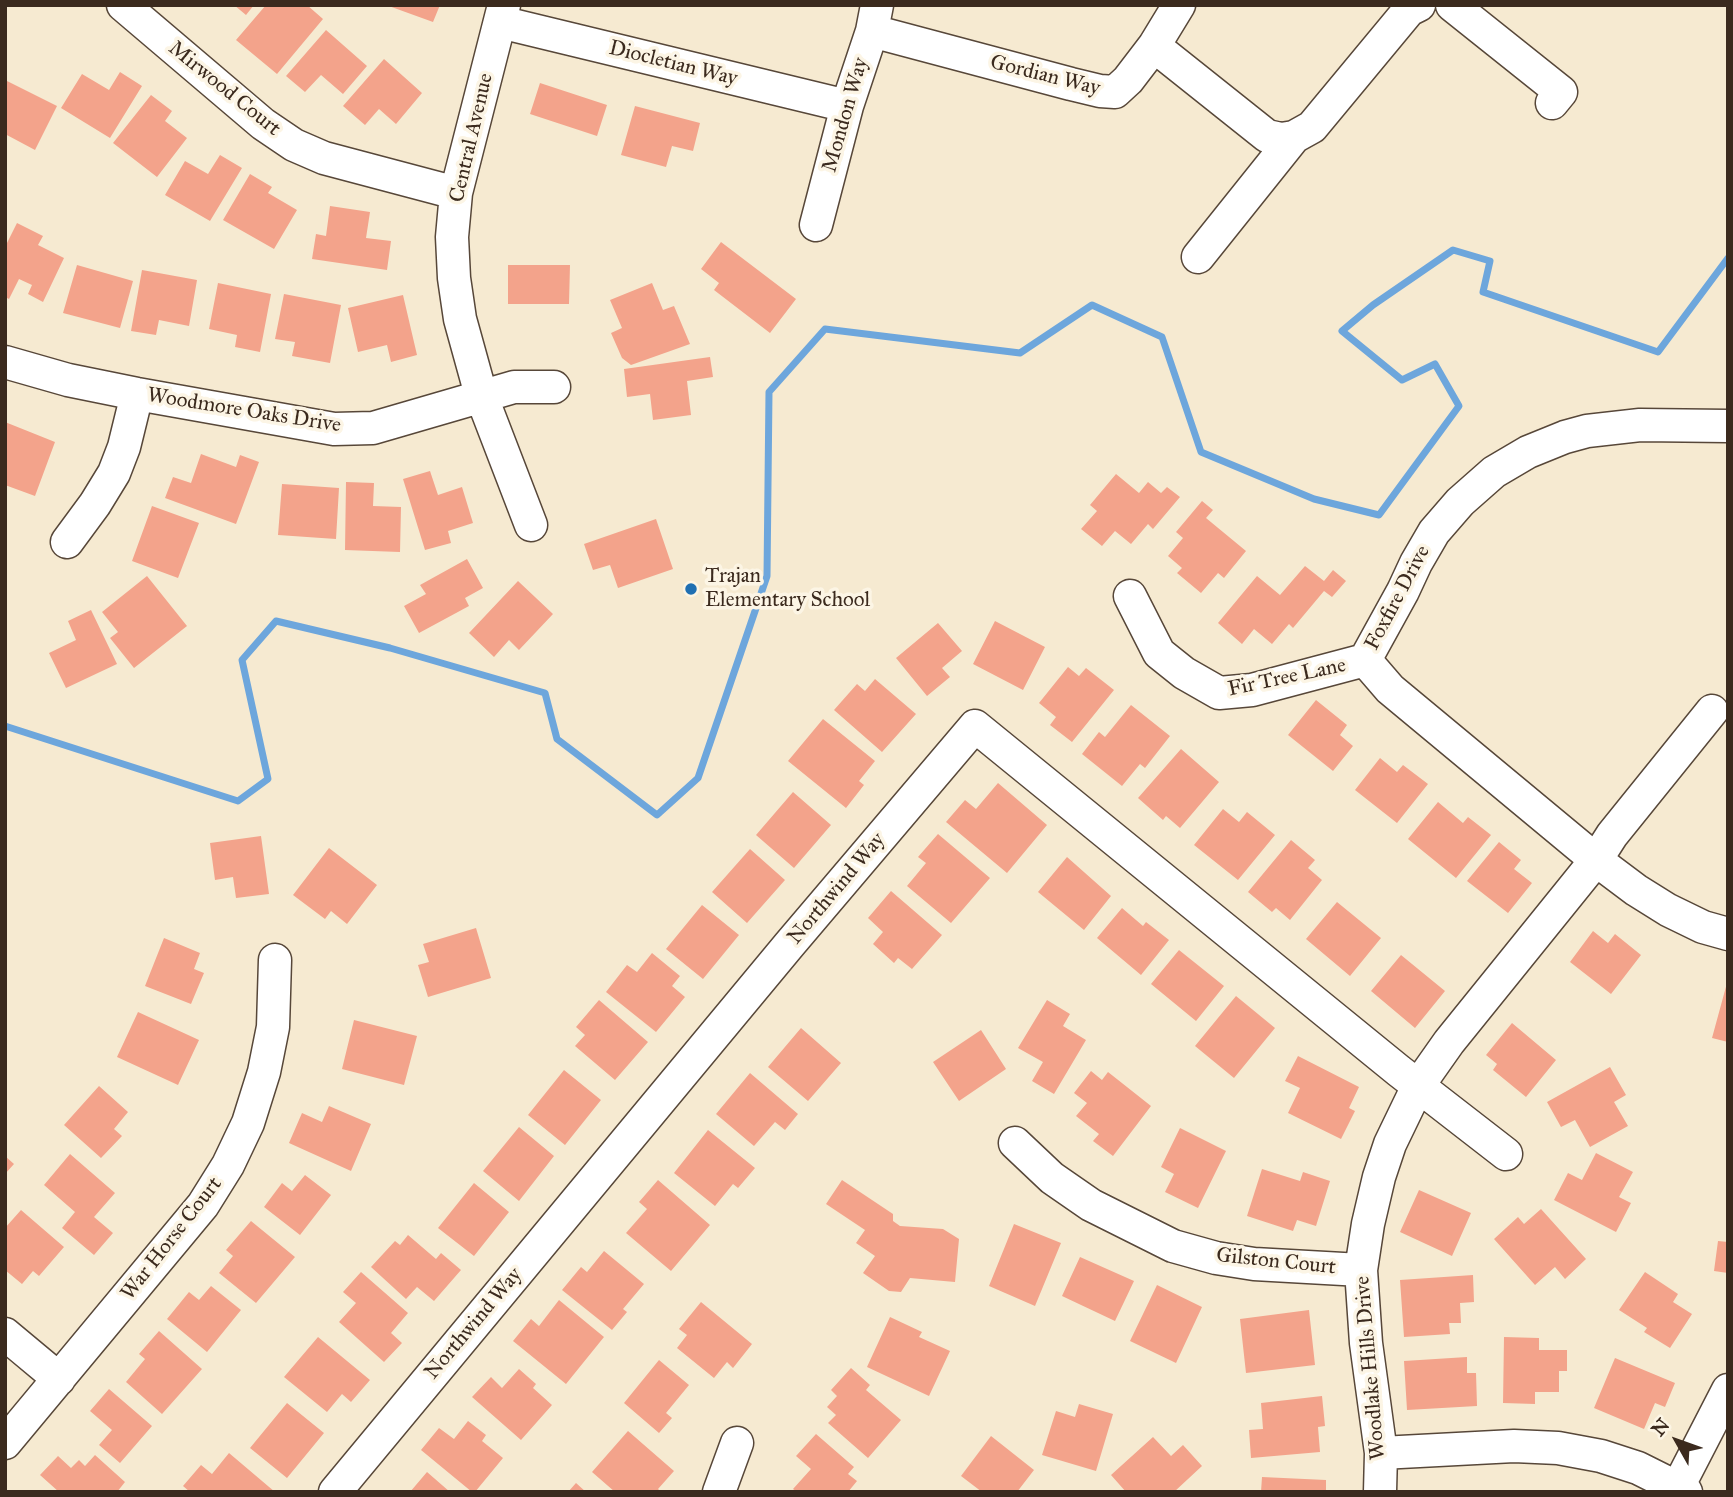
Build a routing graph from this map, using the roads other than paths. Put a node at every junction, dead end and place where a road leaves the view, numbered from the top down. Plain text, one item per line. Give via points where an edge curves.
1 (122, 5) edge
2 (1179, 5) edge
3 (1419, 5) edge
4 (1452, 5) edge
5 (502, 14) edge
6 (874, 18) edge
7 (1154, 46) junction
8 (1552, 103) dead end
9 (847, 106) junction
10 (1294, 137) junction
11 (456, 193) junction
12 (816, 225) dead end
13 (1198, 257) dead end
14 (5, 362) edge
15 (554, 387) dead end
16 (137, 394) junction
17 (481, 395) junction
18 (1728, 426) edge
19 (531, 524) dead end
20 (67, 542) dead end
21 (1130, 596) dead end
22 (1365, 660) junction
23 (1712, 711) dead end
24 (1596, 860) junction
25 (1728, 934) edge
26 (275, 960) dead end
27 (1418, 1086) junction
28 (1015, 1143) dead end
29 (1506, 1154) dead end
30 (1362, 1270) junction
31 (5, 1334) edge
32 (59, 1379) junction
33 (1728, 1390) edge
34 (5, 1443) edge
35 (737, 1443) dead end
36 (1381, 1453) junction
37 (1682, 1489) edge
38 (335, 1492) edge
39 (719, 1492) edge
40 (1380, 1492) edge

1 - 11 street, Mirwood Court via 293,145 336,162
2 - 7 street, Gordian Way
3 - 10 street via 1409,10 1312,127
4 - 8 street via 1561,92
5 - 9 street, Diocletian Way
5 - 11 street, Central Avenue
6 - 7 street, Gordian Way via 1100,91 1115,92
6 - 9 street, Mondon Way
7 - 10 street via 1267,136
9 - 12 street, Mondon Way
10 - 13 street
11 - 17 street, Central Avenue via 454,278
14 - 16 street, Woodmore Oaks Drive
15 - 17 street via 514,387
16 - 17 street, Woodmore Oaks Drive via 334,429 373,428
16 - 20 street via 114,473
17 - 19 street, Central Avenue
18 - 22 street, Foxfire Drive via 1640,425 1587,431 1528,452 1494,472 1434,532
21 - 22 street, Fir Tree Lane via 1159,653 1219,693 1252,690
22 - 24 street, Foxfire Drive via 1390,688
23 - 24 street, Woodlake Hills Drive
24 - 25 street, Foxfire Drive via 1668,910
24 - 27 street, Woodlake Hills Drive
26 - 32 street, War Horse Court via 272,1027 264,1072 228,1166 203,1205
27 - 29 street
27 - 30 street, Woodlake Hills Drive via 1379,1177
27 - 38 street, Northwind Way via 975,726
28 - 30 street, Gilston Court via 1052,1178 1091,1205 1172,1246 1254,1264
30 - 36 street, Woodlake Hills Drive via 1366,1343
31 - 32 street
32 - 34 street, War Horse Court
33 - 37 street
35 - 39 street
36 - 37 street via 1558,1448 1638,1468
36 - 40 street, Woodlake Hills Drive

